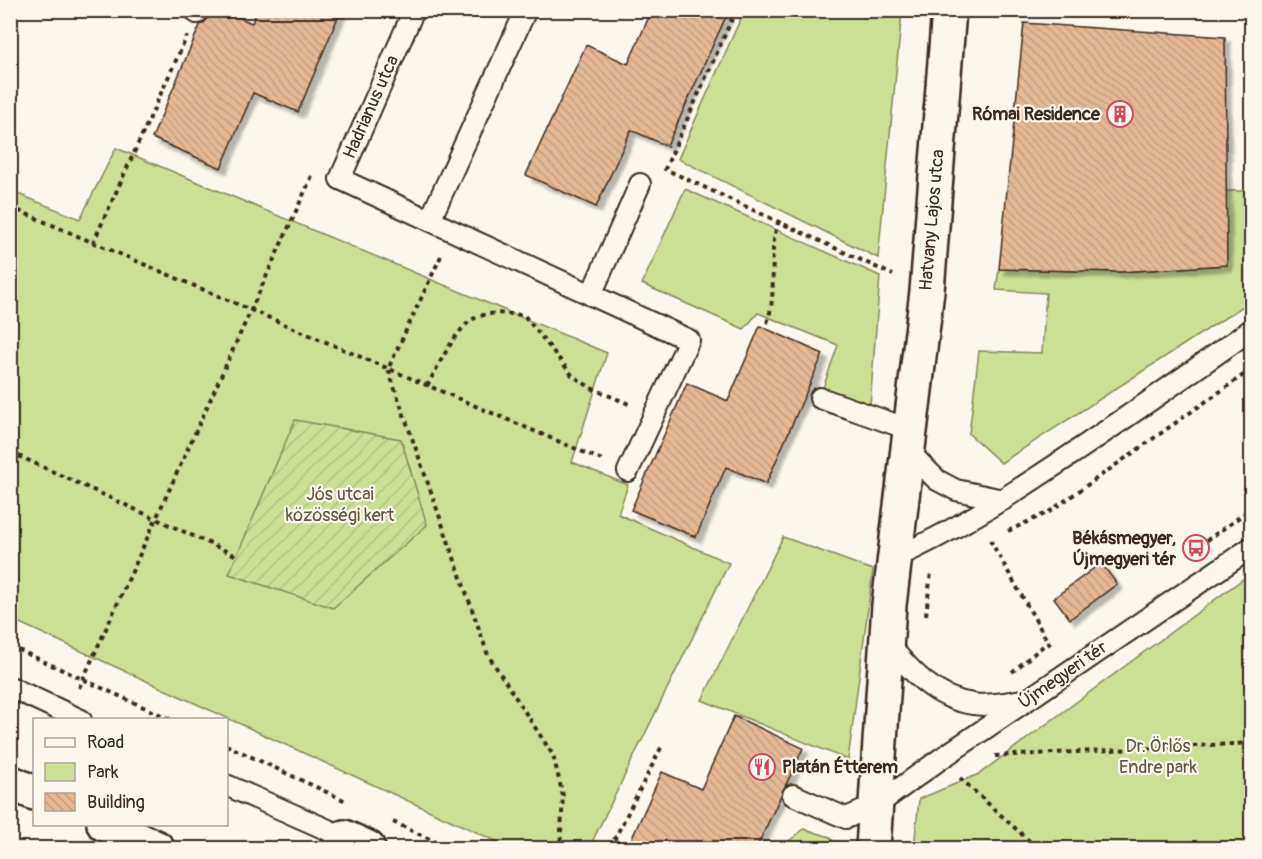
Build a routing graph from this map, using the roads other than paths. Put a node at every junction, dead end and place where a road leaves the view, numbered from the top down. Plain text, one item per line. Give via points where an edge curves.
1 (414, 10) edge
2 (526, 10) edge
3 (949, 10) edge
4 (640, 184) dead end
5 (430, 220) junction
6 (591, 295) junction
7 (1251, 329) edge
8 (820, 398) dead end
9 (910, 441) junction
10 (628, 471) road end
11 (1003, 500) junction
12 (1251, 548) edge
13 (894, 558) junction
14 (887, 643) junction
15 (10, 687) edge
16 (1030, 699) junction
17 (74, 717) edge
18 (10, 783) edge
19 (228, 786) edge
20 (33, 793) edge
21 (793, 795) dead end
22 (877, 806) junction
23 (106, 826) edge
24 (350, 845) edge
25 (157, 849) edge
26 (873, 849) edge

1 - 5 lane, Hadrianus utca via 340,178
2 - 5 lane
3 - 9 street, Hatvany Lajos utca via 927,291
4 - 6 lane
5 - 6 lane, Hadrianus utca
6 - 10 lane, Hadrianus utca via 689,340
7 - 11 lane
8 - 9 lane
9 - 11 lane via 937,480 956,490
9 - 13 street, Hatvany Lajos utca
11 - 13 lane via 935,540
12 - 16 lane, Újmegyeri tér
13 - 14 street, Hatvany Lajos utca
14 - 16 lane via 917,678 948,697 973,704
14 - 22 street, Hatvany Lajos utca
15 - 17 lane
16 - 22 lane, Újmegyeri tér
18 - 20 street
19 - 24 lane
21 - 22 lane, Újmegyeri tér via 846,818
22 - 26 street, Hatvany Lajos utca
23 - 25 street

